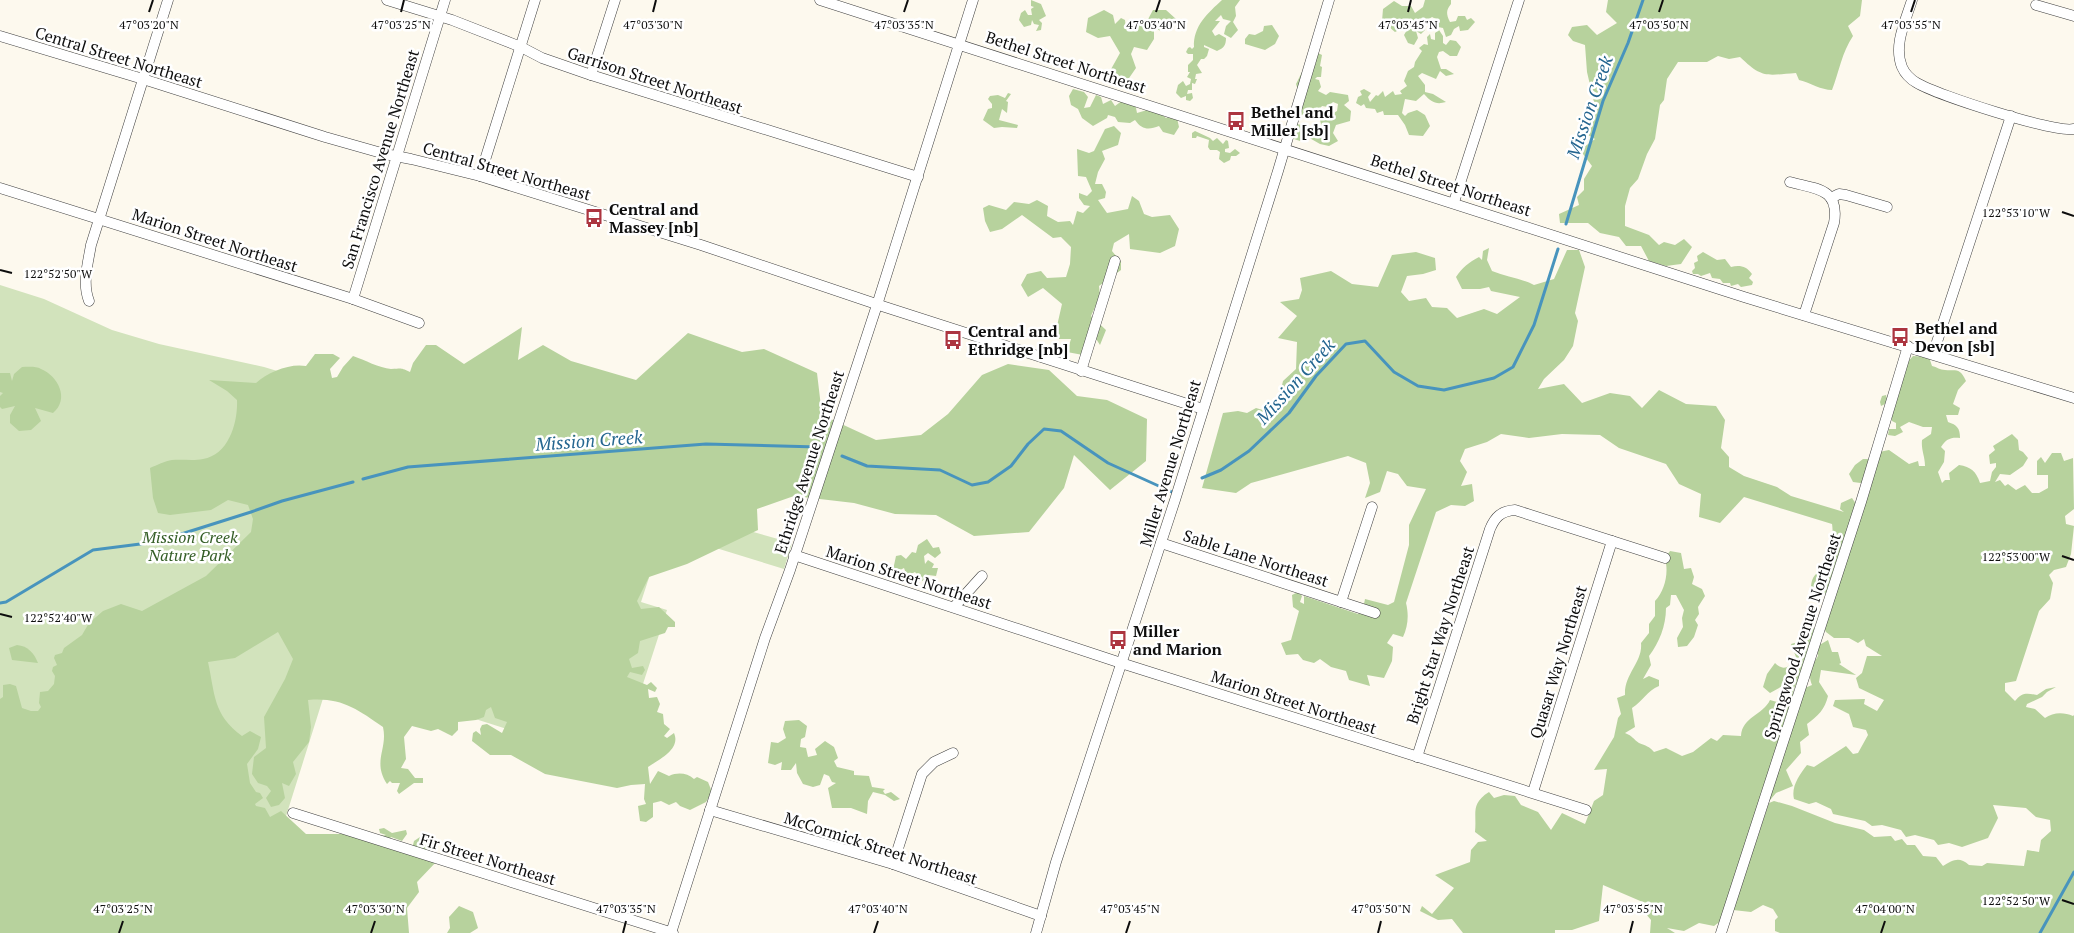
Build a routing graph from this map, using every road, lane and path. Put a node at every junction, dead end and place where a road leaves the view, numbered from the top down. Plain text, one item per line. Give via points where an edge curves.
1 (168, 0) edge
2 (388, 0) edge
3 (445, 0) edge
4 (535, 0) edge
5 (615, 0) edge
6 (820, 0) edge
7 (973, 0) edge
8 (1328, 0) edge
9 (1519, 0) edge
10 (1912, 0) edge
11 (2036, 5) dead end
12 (440, 16) junction
13 (2074, 16) edge
14 (0, 36) edge
15 (960, 44) junction
16 (521, 47) junction
17 (591, 75) junction
18 (143, 79) junction
19 (2011, 116) junction
20 (2074, 130) edge
21 (1284, 148) junction
22 (398, 157) junction
23 (480, 176) junction
24 (918, 177) junction
25 (1790, 182) dead end
26 (0, 188) edge
27 (1832, 198) junction
28 (1454, 202) junction
29 (1886, 207) dead end
30 (100, 219) junction
31 (1115, 261) dead end
32 (353, 299) junction
33 (89, 301) dead end
34 (877, 305) junction
35 (1804, 315) junction
36 (419, 324) dead end
37 (1908, 346) junction
38 (1933, 354) junction
39 (1081, 371) junction
40 (2074, 398) edge
41 (1203, 409) junction
42 (1372, 507) dead end
43 (1612, 542) junction
44 (1161, 544) junction
45 (794, 555) junction
46 (1665, 558) dead end
47 (982, 576) dead end
48 (1341, 602) junction
49 (954, 607) junction
50 (1375, 613) dead end
51 (1121, 662) junction
52 (953, 753) dead end
53 (1418, 756) junction
54 (1533, 792) junction
55 (710, 810) junction
56 (1586, 810) dead end
57 (293, 813) dead end
58 (893, 864) junction
59 (1041, 916) junction
60 (672, 933) edge
61 (1036, 933) edge
62 (1722, 933) edge

1 - 18 street
2 - 12 street, Garrison Street Northeast
3 - 12 street, San Francisco Avenue Northeast
4 - 16 street
5 - 17 street
6 - 15 street, Bethel Street Northeast
7 - 15 street, Ethridge Avenue Northeast
8 - 21 street, Miller Avenue Northeast
9 - 28 street
10 - 19 street via 1899,45 1902,67 1910,79 1927,88
11 - 13 street
12 - 16 street, Garrison Street Northeast
12 - 22 street, San Francisco Avenue Northeast
14 - 18 street, Central Street Northeast
15 - 21 street, Bethel Street Northeast
15 - 24 street, Ethridge Avenue Northeast
16 - 17 street, Garrison Street Northeast
16 - 23 street
17 - 24 street, Garrison Street Northeast
18 - 22 street, Central Street Northeast via 325,138
18 - 30 street
19 - 20 street via 2052,128
19 - 38 street
21 - 28 street, Bethel Street Northeast
21 - 41 street, Miller Avenue Northeast
22 - 23 street, Central Street Northeast
22 - 32 street, San Francisco Avenue Northeast
23 - 34 street, Central Street Northeast via 701,245
24 - 34 street, Ethridge Avenue Northeast
25 - 27 street
26 - 30 street, Marion Street Northeast
27 - 29 street via 1846,195
27 - 35 street via 1836,206 1834,222
28 - 35 street, Bethel Street Northeast
30 - 32 street, Marion Street Northeast
30 - 33 street via 86,273
31 - 39 street
32 - 36 street, Marion Street Northeast
34 - 39 street, Central Street Northeast
34 - 45 street, Ethridge Avenue Northeast
35 - 37 street, Bethel Street Northeast
37 - 38 street, Bethel Street Northeast
37 - 62 street, Springwood Avenue Northeast
38 - 40 street, Bethel Street Northeast
39 - 41 street, Central Street Northeast
41 - 44 street, Miller Avenue Northeast
42 - 48 street, Sable Lane Northeast
43 - 46 street
43 - 53 street, Bright Star Way Northeast via 1515,510 1504,511 1493,522
43 - 54 street, Quasar Way Northeast
44 - 48 street, Sable Lane Northeast
44 - 51 street, Miller Avenue Northeast
45 - 49 street, Marion Street Northeast
45 - 55 street, Ethridge Avenue Northeast
47 - 49 street
48 - 50 street, Sable Lane Northeast
49 - 51 street, Marion Street Northeast
51 - 53 street, Marion Street Northeast
51 - 59 street, Miller Avenue Northeast
52 - 58 street via 934,762 922,774
53 - 54 street, Marion Street Northeast
54 - 56 street, Marion Street Northeast
55 - 58 street, McCormick Street Northeast
55 - 60 street, Ethridge Avenue Northeast
57 - 60 street, Fir Street Northeast
58 - 59 street, McCormick Street Northeast
59 - 61 street, Miller Avenue Northeast

